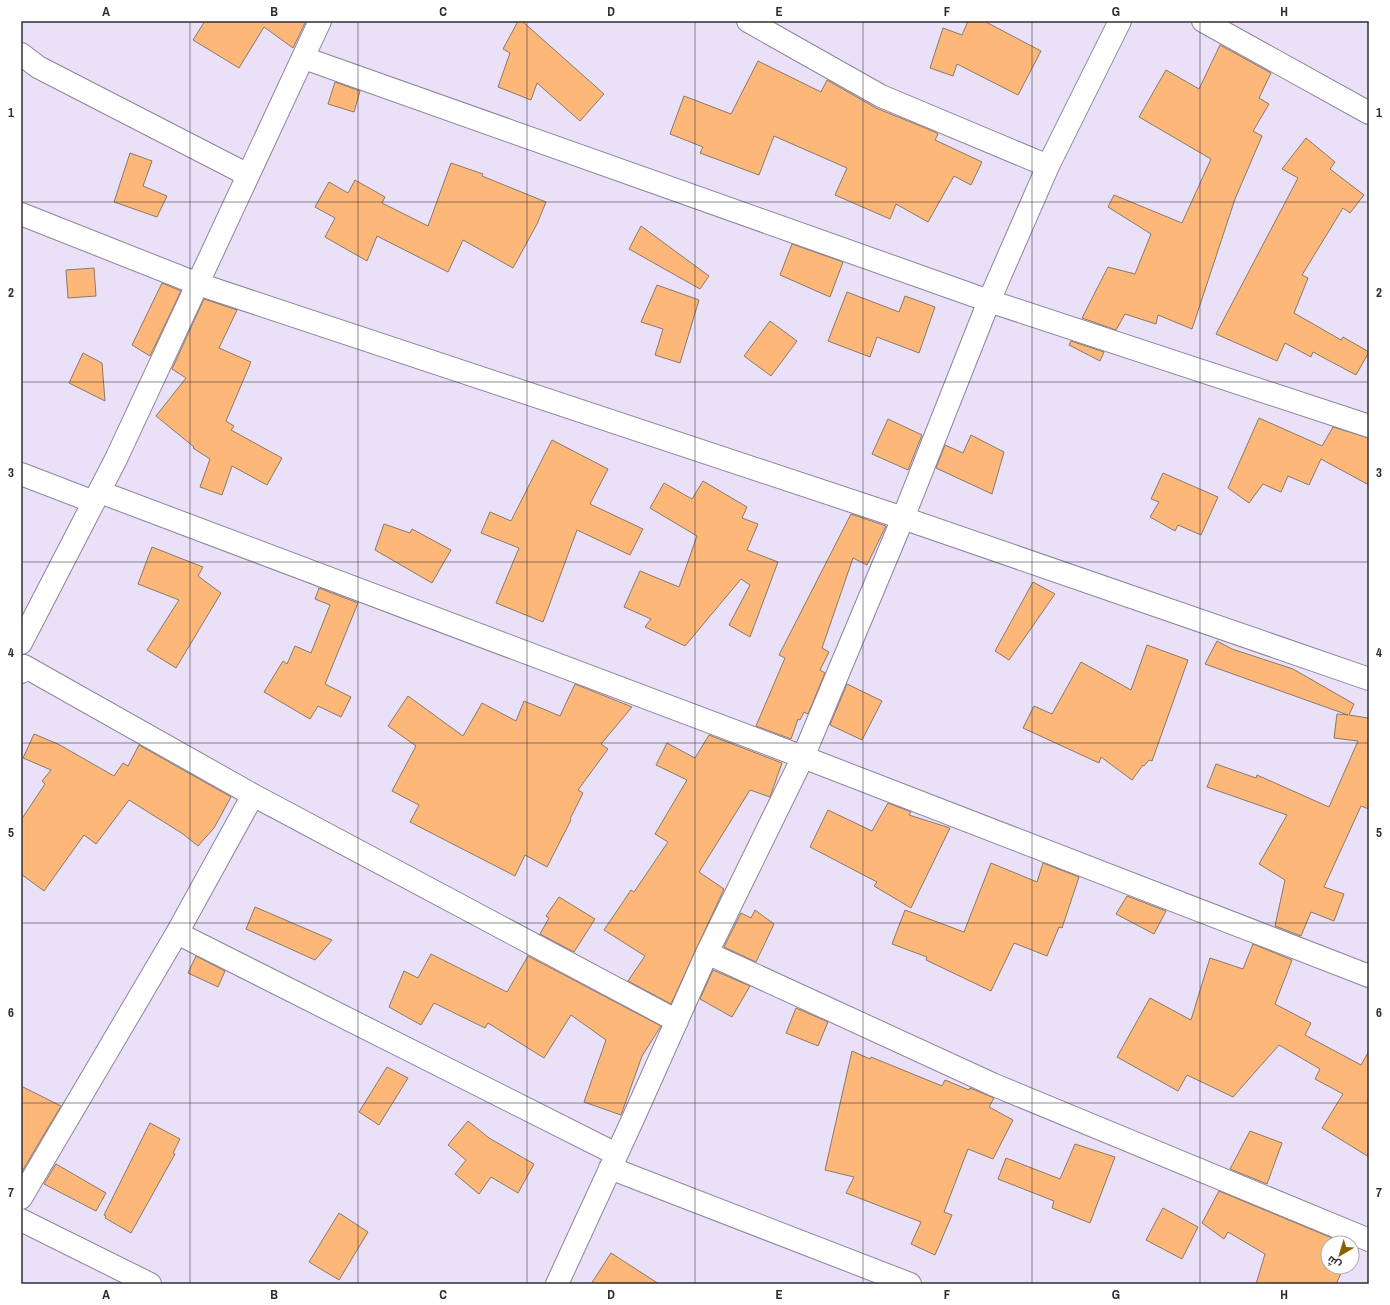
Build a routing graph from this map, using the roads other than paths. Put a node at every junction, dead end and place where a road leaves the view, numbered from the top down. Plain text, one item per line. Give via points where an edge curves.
1 (320, 21) edge
2 (748, 21) edge
3 (1120, 21) edge
4 (1203, 21) edge
5 (21, 54) edge
6 (304, 58) junction
7 (1369, 113) edge
8 (1048, 166) junction
9 (248, 175) junction
10 (21, 214) edge
11 (198, 284) junction
12 (989, 301) junction
13 (1369, 426) edge
14 (21, 474) edge
15 (97, 497) junction
16 (903, 518) junction
17 (21, 642) edge
18 (22, 666) edge
19 (1369, 679) edge
20 (802, 757) junction
21 (253, 795) junction
22 (176, 933) junction
23 (707, 953) junction
24 (1369, 976) edge
25 (677, 1021) junction
26 (613, 1161) junction
27 (21, 1198) edge
28 (21, 1220) edge
29 (1369, 1240) edge
30 (150, 1284) edge
31 (557, 1284) edge
32 (910, 1284) edge

1 - 6 street
2 - 8 street via 881,96
3 - 8 street
4 - 7 street
5 - 9 street via 38,66
6 - 9 street
6 - 12 street
8 - 12 street
9 - 11 street
10 - 11 street
11 - 15 street
11 - 16 street
12 - 13 street
12 - 16 street
14 - 15 street
15 - 17 street
15 - 20 street
16 - 19 street
16 - 20 street
18 - 21 street
20 - 23 street
20 - 24 street
21 - 22 street
21 - 25 street
22 - 26 street
22 - 27 street
23 - 25 street
23 - 29 street via 992,1084
25 - 26 street
26 - 31 street
26 - 32 street
28 - 30 street

